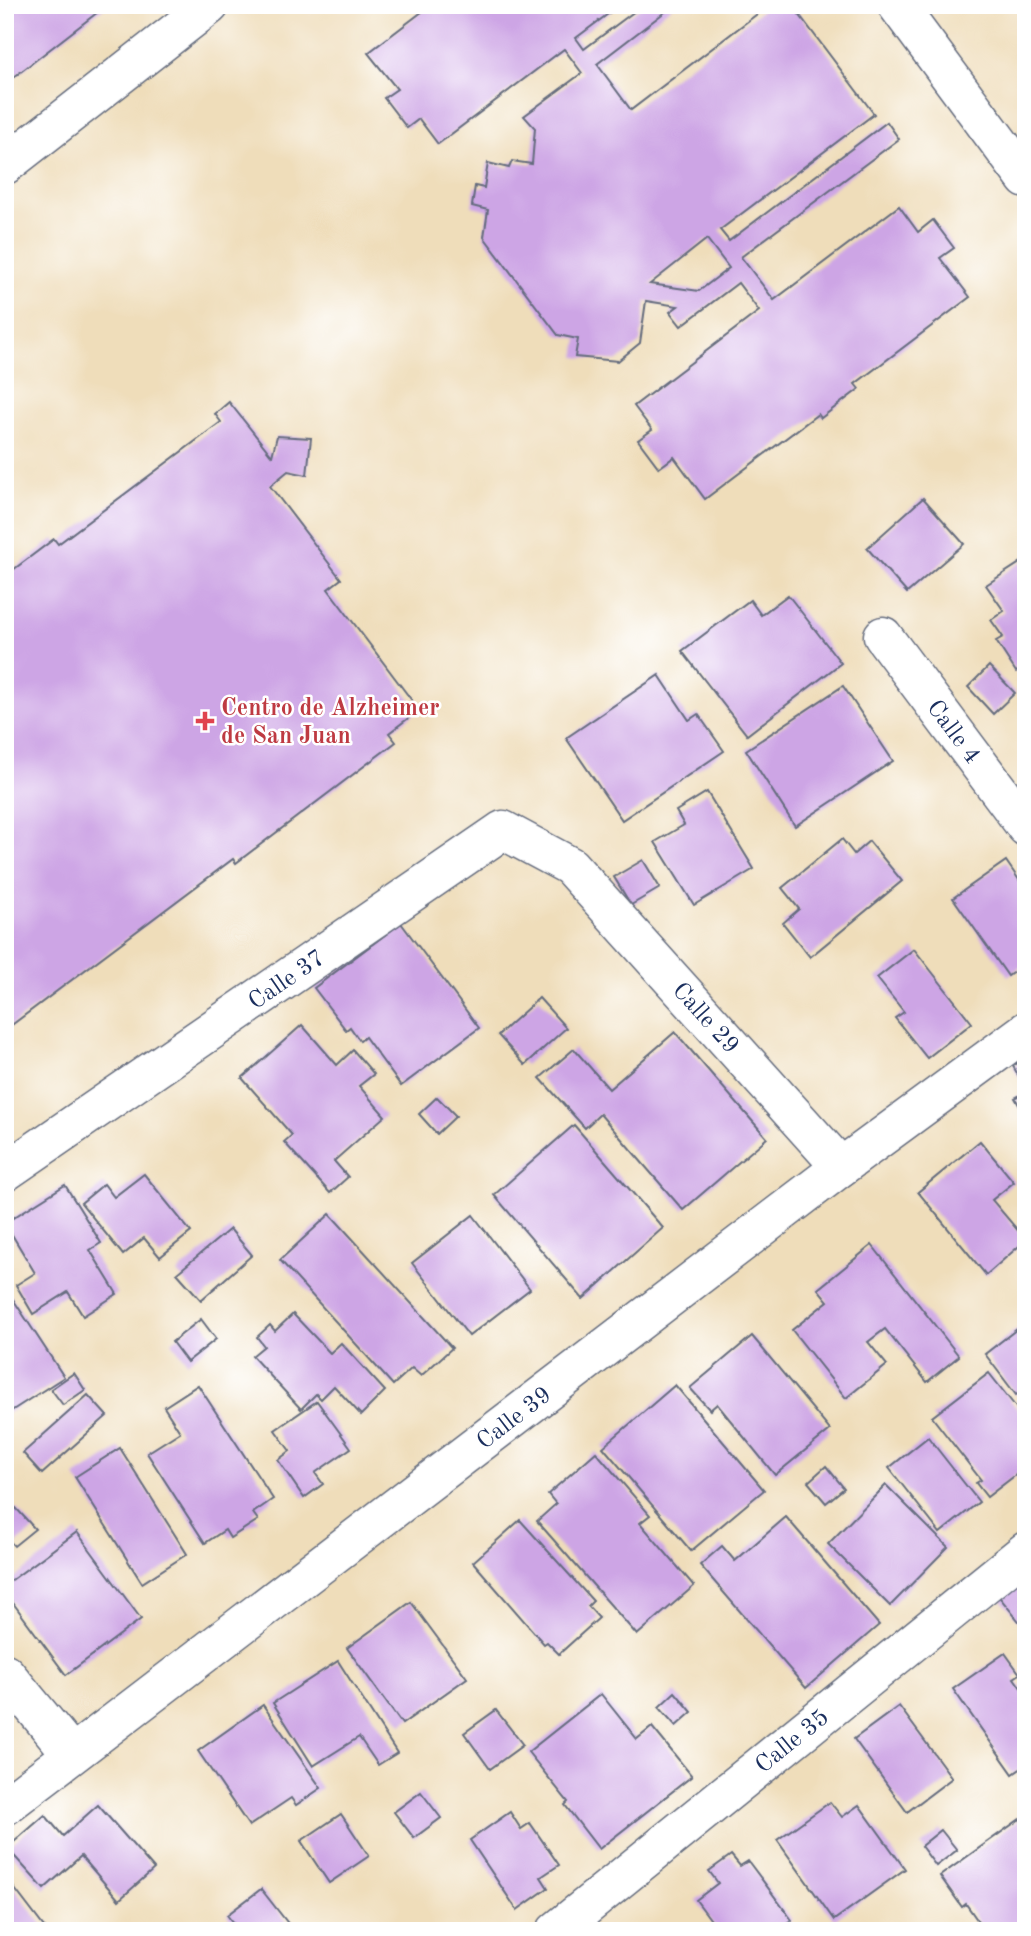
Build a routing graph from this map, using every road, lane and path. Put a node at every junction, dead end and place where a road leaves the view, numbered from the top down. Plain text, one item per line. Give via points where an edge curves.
1 (210, 5) edge
2 (897, 5) edge
3 (5, 165) edge
4 (1026, 179) edge
5 (883, 636) dead end
6 (1026, 827) edge
7 (570, 866) joint
8 (1026, 1031) edge
9 (841, 1167) junction
10 (5, 1172) edge
11 (1026, 1551) edge
12 (5, 1673) edge
13 (71, 1753) junction
14 (5, 1806) edge
15 (556, 1931) edge

1 - 3 street
2 - 4 street
5 - 6 street, Calle 4
7 - 9 street, Calle 29
7 - 10 street, Calle 37 via 503,830
8 - 9 street, Calle 39
9 - 13 street, Calle 39
11 - 15 street, Calle 35
12 - 13 street
13 - 14 street, Calle 39

